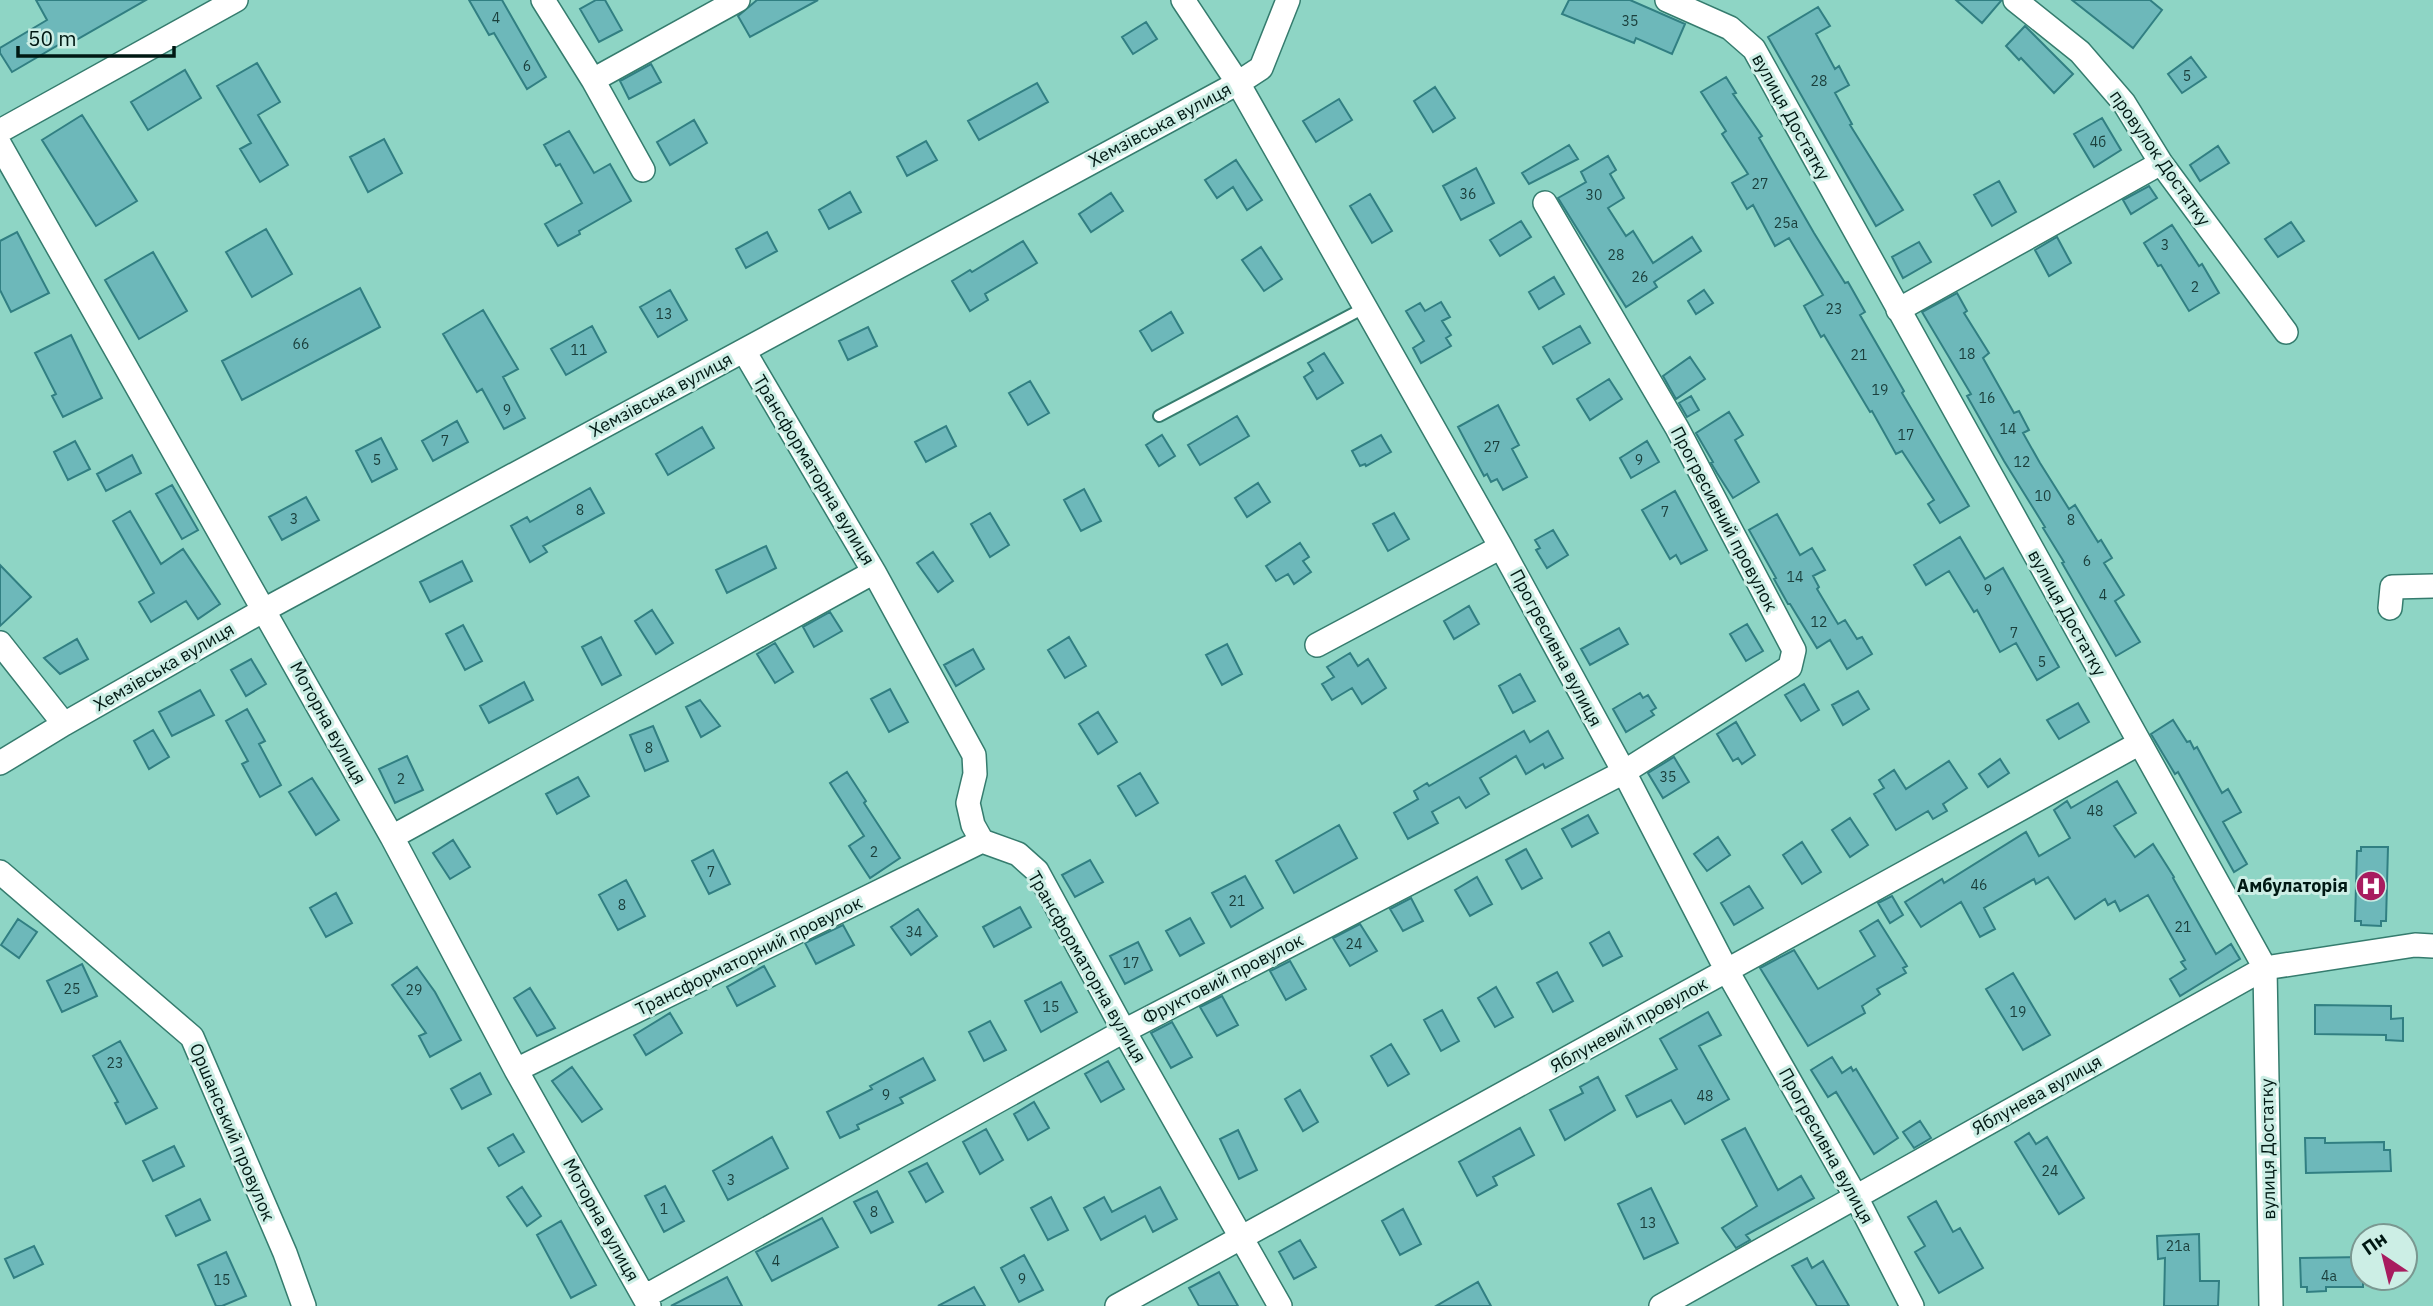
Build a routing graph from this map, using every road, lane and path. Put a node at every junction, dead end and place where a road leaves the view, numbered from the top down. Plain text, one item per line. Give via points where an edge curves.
1 (236, 0) edge
2 (543, 0) edge
3 (738, 0) edge
4 (1183, 0) edge
5 (1288, 0) edge
6 (1667, 0) edge
7 (2015, 0) edge
8 (593, 80) junction
9 (1238, 83) junction
10 (0, 131) edge
11 (0, 145) edge
12 (2161, 163) junction
13 (643, 170) dead end
14 (1545, 203) dead end
15 (1364, 308) junction
16 (1898, 310) junction
17 (2286, 332) dead end
18 (744, 351) junction
19 (1159, 416) dead end
20 (1501, 547) junction
21 (874, 572) junction
22 (2433, 586) edge
23 (2390, 608) dead end
24 (264, 610) junction
25 (0, 643) edge
26 (1317, 645) dead end
27 (64, 724) junction
28 (2140, 743) junction
29 (0, 763) edge
30 (1624, 772) junction
31 (392, 837) junction
32 (982, 841) junction
33 (0, 872) edge
34 (2433, 946) edge
35 (2265, 968) junction
36 (1727, 971) junction
37 (1124, 1031) junction
38 (516, 1070) junction
39 (1856, 1197) junction
40 (1242, 1239) junction
41 (647, 1301) edge
42 (304, 1306) edge
43 (1118, 1306) edge
44 (1280, 1306) edge
45 (1661, 1306) edge
46 (1912, 1306) edge
47 (2271, 1306) edge

1 - 10 street
2 - 8 street
3 - 8 street
4 - 9 street, Прогресивна вулиця
5 - 9 street, Хемзівська вулиця via 1261,68
6 - 16 street, вулиця Достатку via 1730,28 1754,49
7 - 12 street, провулок Достатку via 2080,52 2124,103
8 - 13 street
9 - 15 street, Прогресивна вулиця
9 - 18 street, Хемзівська вулиця
11 - 24 street, Моторна вулиця
12 - 16 street
12 - 17 street, провулок Достатку
14 - 30 street, Прогресивний провулок via 1677,428 1794,650 1790,667
15 - 19 lane
15 - 20 street, Прогресивна вулиця
16 - 28 street, вулиця Достатку
18 - 21 street, Трансформаторна вулиця
18 - 24 street, Хемзівська вулиця
20 - 26 street
20 - 30 street, Прогресивна вулиця
21 - 31 street
21 - 32 street, Трансформаторна вулиця via 974,755 968,803
22 - 23 street via 2392,587
24 - 27 street, Хемзівська вулиця
24 - 31 street, Моторна вулиця
25 - 27 street
27 - 29 street, Хемзівська вулиця
28 - 35 street, вулиця Достатку
28 - 36 street, Яблуневий провулок
30 - 36 street, Прогресивна вулиця
30 - 37 street, Фруктовий провулок
31 - 38 street, Моторна вулиця
32 - 37 street, Трансформаторна вулиця via 1018,854 1037,871
32 - 38 street, Трансформаторний провулок
33 - 42 street, Оршанський провулок via 191,1037
34 - 35 street, Яблунева вулиця
35 - 39 street, Яблунева вулиця
35 - 47 street, вулиця Достатку
36 - 39 street, Прогресивна вулиця
36 - 40 street, Яблуневий провулок
37 - 40 street, Трансформаторна вулиця
37 - 41 street, Фруктовий провулок
38 - 41 street, Моторна вулиця
39 - 45 street, Яблунева вулиця
39 - 46 street, Прогресивна вулиця
40 - 43 street, Яблуневий провулок
40 - 44 street, Трансформаторна вулиця

